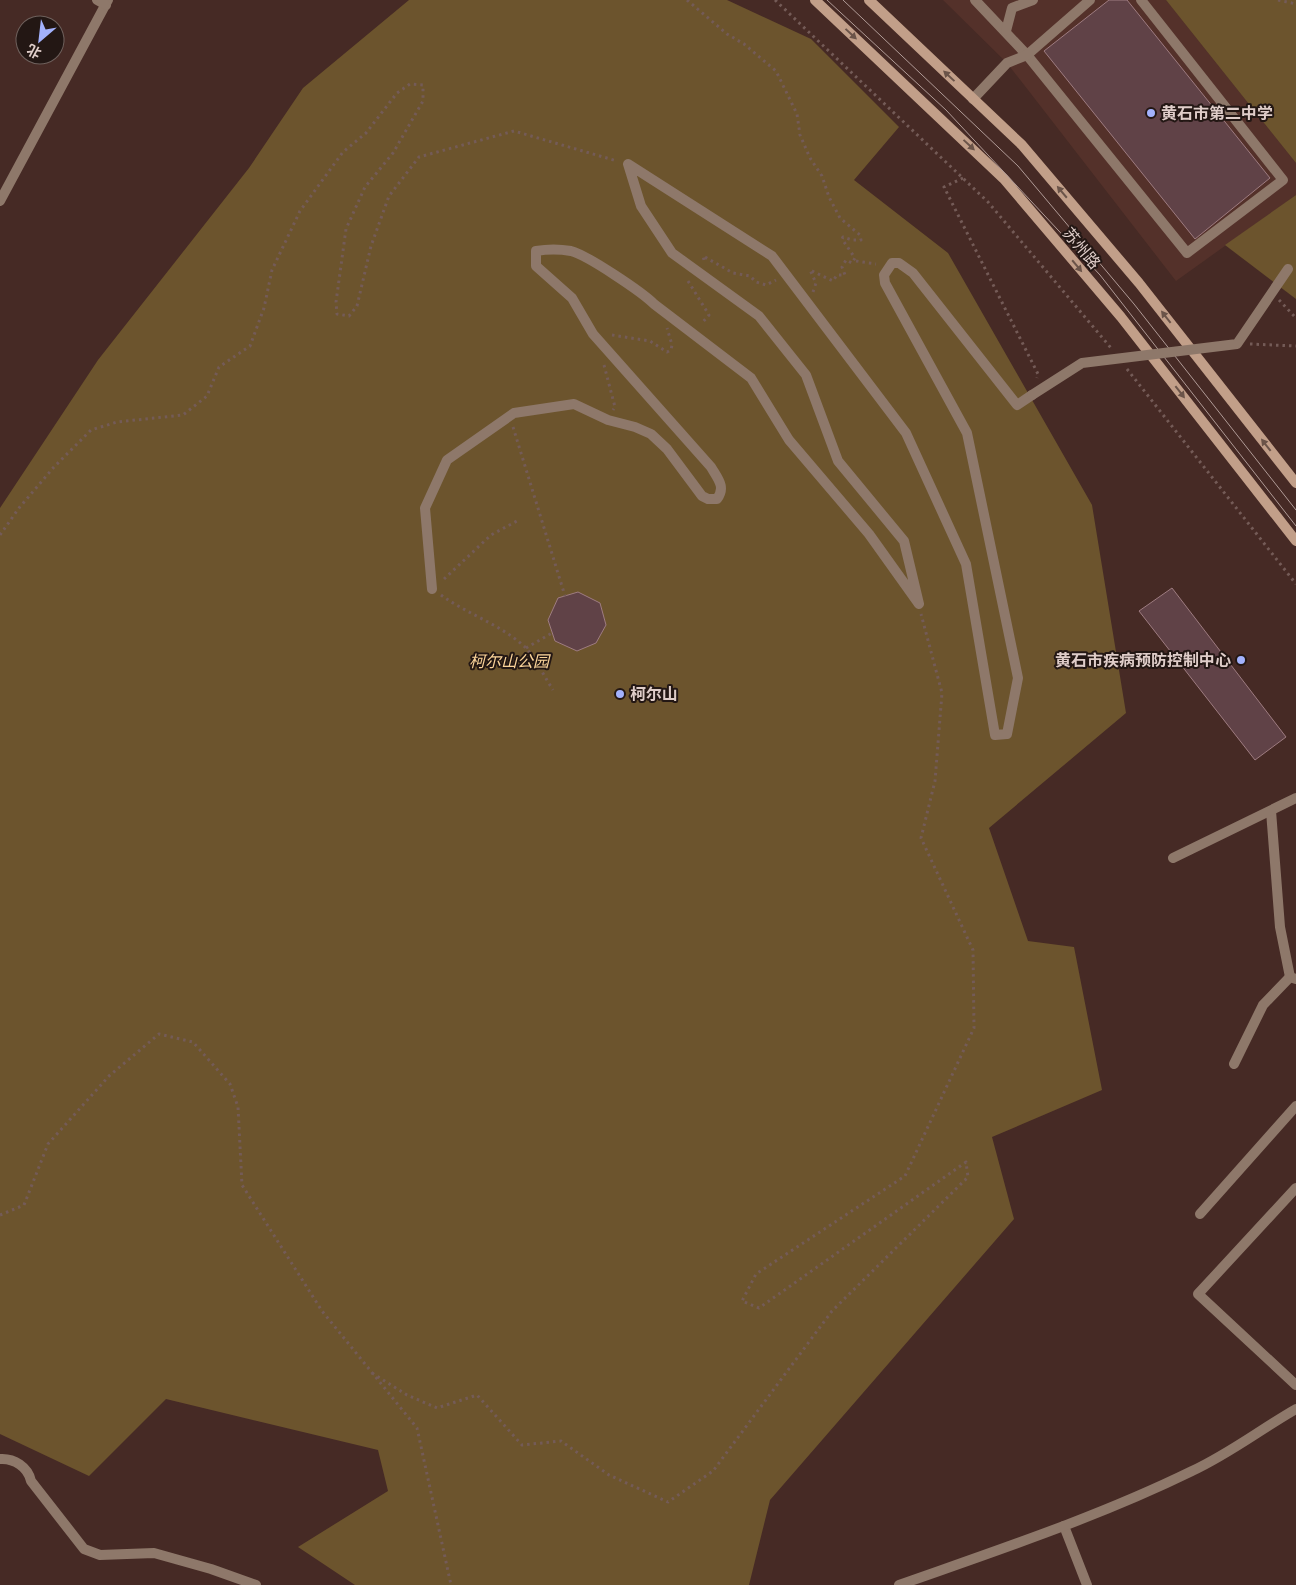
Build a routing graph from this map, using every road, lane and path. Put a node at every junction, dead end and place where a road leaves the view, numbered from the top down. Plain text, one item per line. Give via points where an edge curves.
1 (687, 0) edge
2 (775, 0) edge
3 (816, 0) edge
4 (869, 0) edge
5 (975, 0) edge
6 (1033, 0) edge
7 (1090, 0) edge
8 (1141, 0) edge
9 (1278, 0) edge
10 (104, 2) edge
11 (1296, 4) edge
12 (1006, 30) junction
13 (1027, 54) junction
14 (974, 99) junction
15 (628, 164) junction
16 (963, 178) junction
17 (0, 202) edge
18 (856, 260) junction
19 (685, 263) junction
20 (889, 267) junction
21 (1288, 269) dead end
22 (705, 277) junction
23 (795, 288) junction
24 (1272, 292) junction
25 (804, 300) junction
26 (1296, 318) edge
27 (666, 324) dead end
28 (682, 325) junction
29 (595, 337) junction
30 (1237, 344) junction
31 (1296, 346) edge
32 (1117, 355) dead end
33 (1123, 363) dead end
34 (1032, 396) junction
35 (510, 416) junction
36 (608, 420) junction
37 (1296, 484) edge
38 (517, 520) dead end
39 (0, 535) edge
40 (1296, 541) edge
41 (1296, 584) edge
42 (432, 589) junction
43 (565, 596) dead end
44 (919, 604) junction
45 (552, 633) dead end
46 (526, 648) junction
47 (553, 690) dead end
48 (1296, 798) edge
49 (1271, 810) junction
50 (1173, 858) dead end
51 (1293, 978) edge
52 (1234, 1064) dead end
53 (1296, 1106) edge
54 (1296, 1188) edge
55 (1200, 1214) dead end
56 (0, 1215) edge
57 (372, 1373) junction
58 (1296, 1386) edge
59 (1296, 1408) edge
60 (0, 1459) edge
61 (1064, 1526) junction
62 (256, 1585) edge
63 (451, 1585) edge
64 (899, 1585) edge
65 (1087, 1585) edge

1 - 18 path via 726,34 776,70 797,114 800,135 822,176 829,197 840,218 860,235 861,240 843,236 842,239
2 - 16 path
3 -> 40 main road, 苏州路 via 1004,178 1121,317
14 -> 4 main road, 苏州路
5 - 12 street
6 - 12 street via 1012,8
7 - 13 street
8 - 13 street via 1283,180 1187,253
9 - 11 path
10 - 17 street
12 - 13 street
13 - 14 street via 1007,63
37 -> 14 main road, 苏州路 via 1139,283 1022,145
15 - 19 street via 641,206 672,253
15 - 23 street via 772,256
15 - 39 path via 514,131 419,157 389,196 370,246 357,306 349,316 337,314 346,229 364,188 393,153 423,101 423,85 410,84 397,94 366,133 343,152 300,212 272,270 264,308 250,346 220,367 206,396 183,415 118,422 91,430 54,467
16 - 32 path via 988,202
16 - 34 path via 944,187 1038,374
18 - 20 path
18 - 25 path via 852,263 846,260 842,267 845,275 837,274 833,281 810,270 816,283 813,295
19 - 22 street
19 - 28 path via 689,284 709,315 702,324
20 - 25 street via 884,275 885,282 967,433 1018,678 1008,734 995,735 966,564 906,433
20 - 34 street via 892,263 899,263 913,273 1017,405
21 - 24 street, bridge
22 - 23 path via 708,271 703,256 733,273 750,276 756,282 766,285 779,280
22 - 44 street via 759,316 806,375 838,460 904,541
23 - 25 street
24 - 26 path
24 - 30 street, bridge
27 - 29 path via 672,345 667,352 650,341 603,333
28 - 29 street via 644,294 573,252 549,248 536,251 536,266 572,298
28 - 44 street via 751,378 789,440 869,534
29 - 36 path via 615,407
29 - 36 street via 712,467 722,485 717,499 702,496 667,449 651,434
30 - 31 path
30 - 34 street, bridge via 1082,363
33 - 41 path
35 - 36 street via 574,404
35 - 42 street via 447,460 425,508
35 - 43 path
38 - 42 path via 491,535
42 - 46 path
44 - 57 path via 942,693 934,781 921,838 972,950 974,1028 905,1176 756,1274 742,1301 759,1308 966,1162 968,1177 832,1311 713,1471 668,1502 609,1475 561,1441 522,1445 477,1395 437,1408 407,1395
45 - 46 path
46 - 47 path
48 - 49 street
49 - 50 street
49 - 51 street via 1280,927
51 - 52 street via 1263,1005
53 - 55 street
54 - 58 street via 1198,1294
56 - 57 path via 24,1205 48,1144 109,1076 159,1034 193,1042 230,1084 238,1107 242,1185 322,1311
57 - 63 path via 418,1428
59 - 61 street via 1192,1472
60 - 62 street via 18,1463 30,1474 31,1481 84,1549 100,1555 154,1553
61 - 64 street
61 - 65 street

